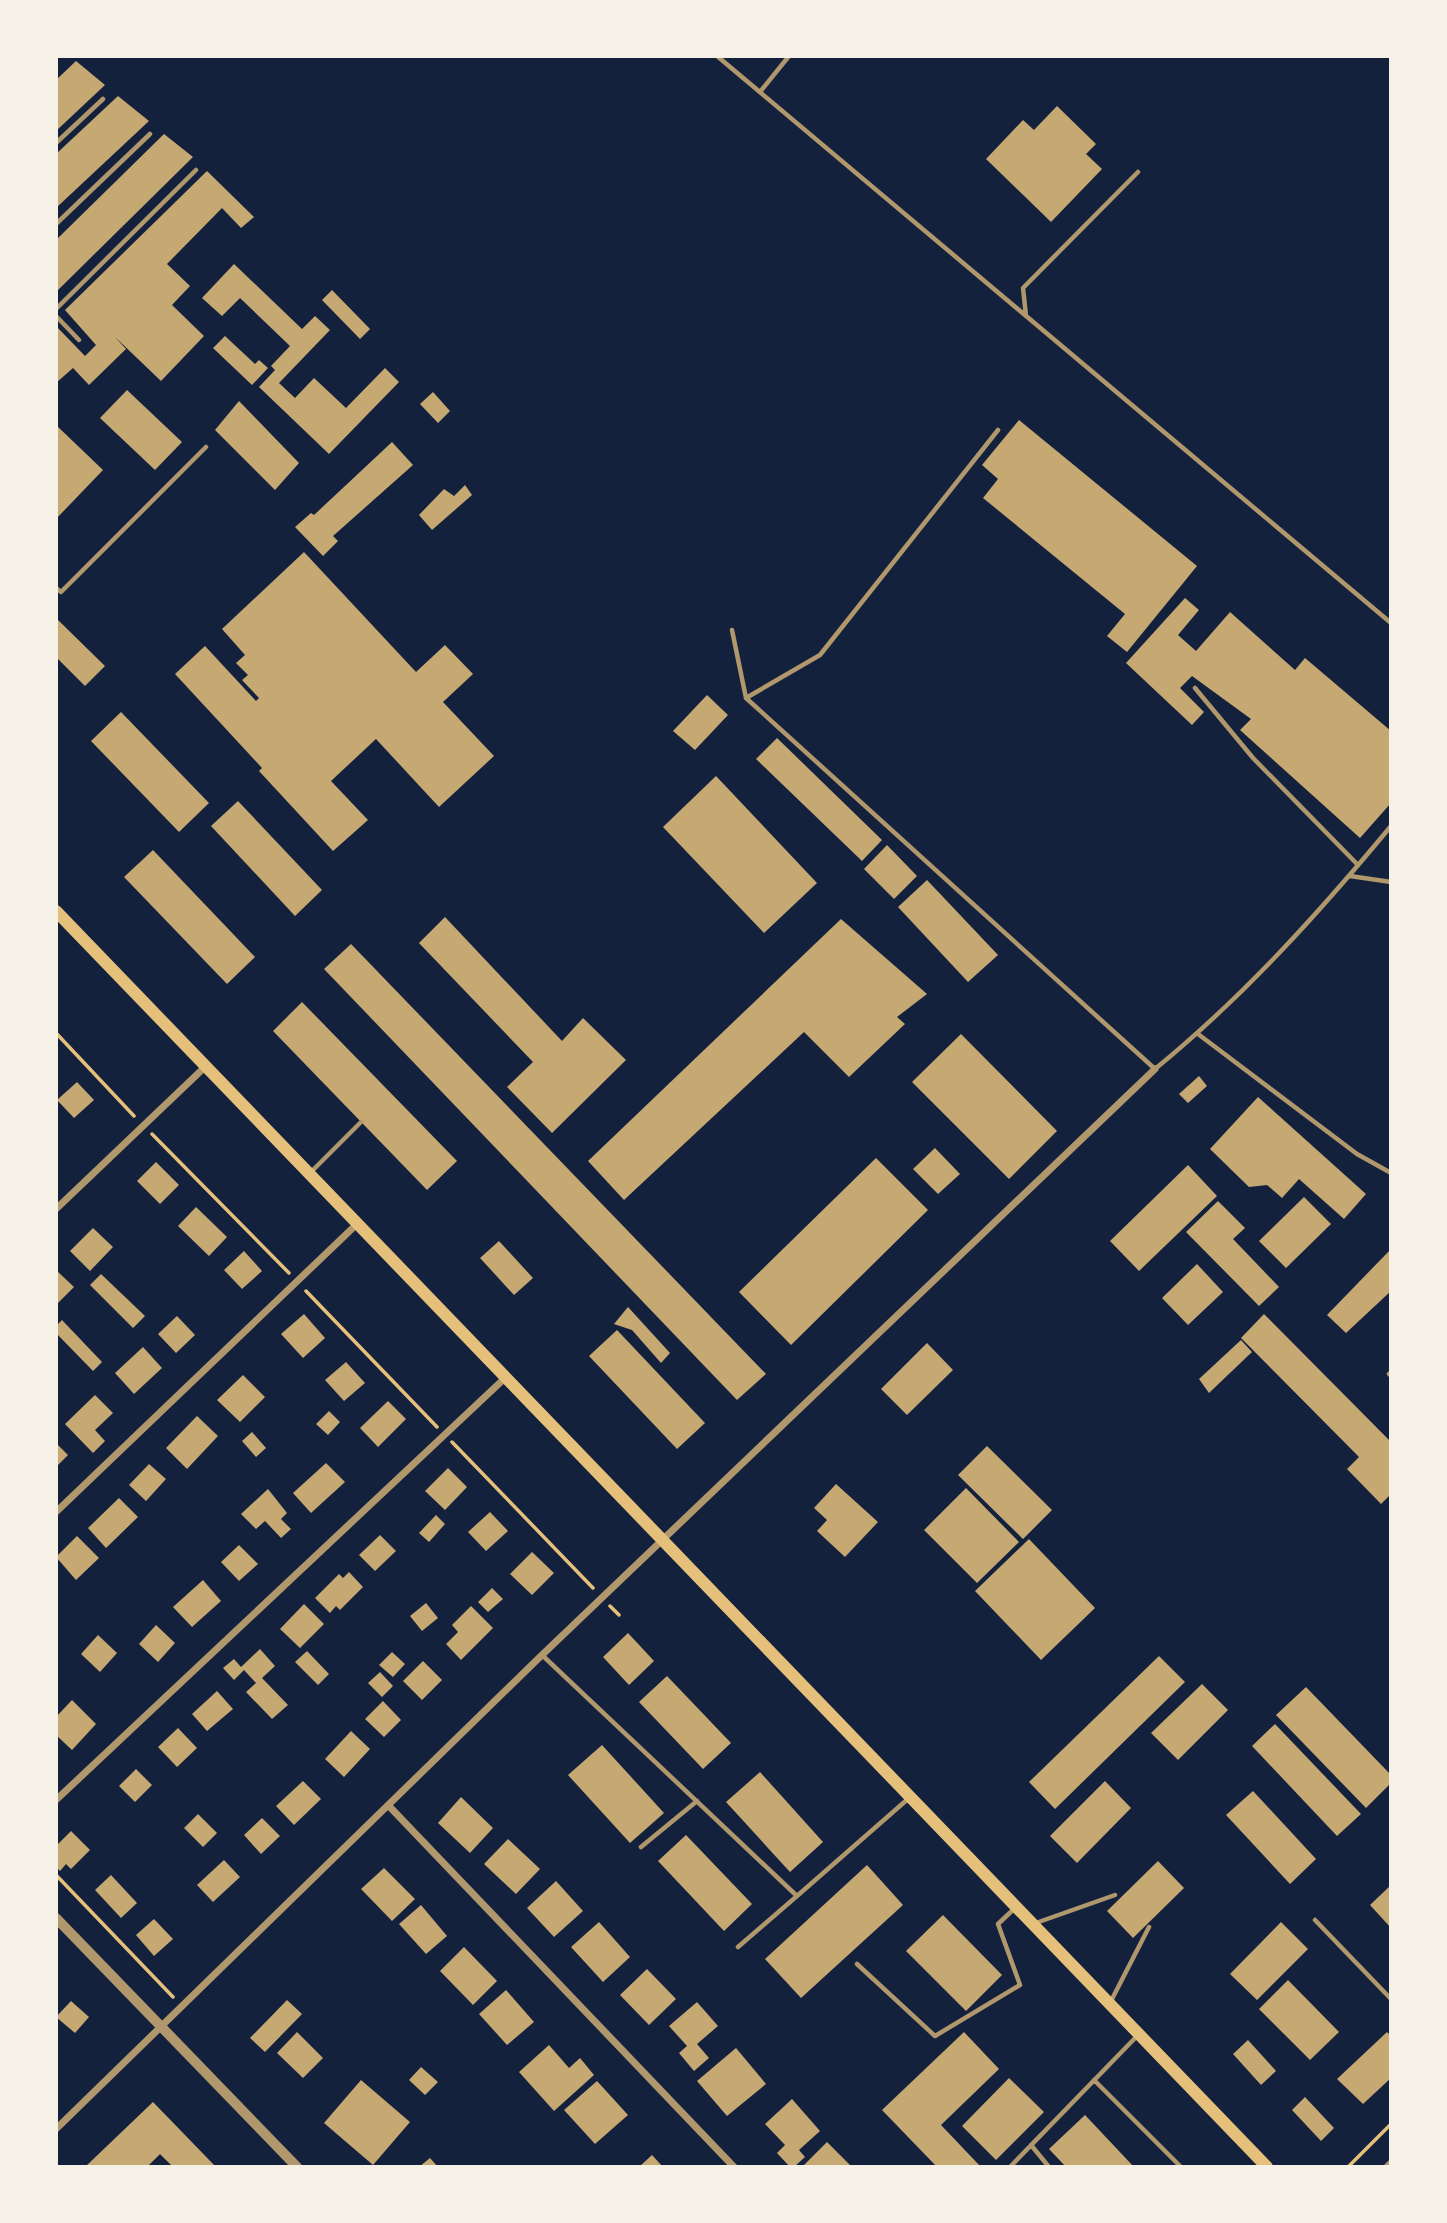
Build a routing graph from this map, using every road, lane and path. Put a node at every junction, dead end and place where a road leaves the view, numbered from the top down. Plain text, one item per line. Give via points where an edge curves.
1 (717, 56) edge
2 (789, 56) edge
3 (760, 92) junction
4 (103, 99) dead end
5 (150, 134) dead end
6 (56, 143) edge
7 (196, 170) dead end
8 (1138, 172) dead end
9 (56, 224) edge
10 (56, 309) edge
11 (56, 316) edge
12 (1026, 317) junction
13 (79, 340) dead end
14 (998, 430) dead end
15 (206, 447) dead end
16 (56, 588) edge
17 (1391, 623) edge
18 (732, 631) dead end
19 (1195, 688) dead end
20 (746, 698) junction
21 (1391, 827) edge
22 (1358, 865) junction
23 (1349, 876) junction
24 (1391, 882) edge
25 (56, 911) edge
26 (56, 1034) edge
27 (1198, 1034) junction
28 (207, 1065) junction
29 (1155, 1069) junction
30 (361, 1122) dead end
31 (144, 1125) junction
32 (310, 1172) junction
33 (1391, 1172) edge
34 (56, 1209) edge
35 (358, 1223) junction
36 (297, 1282) junction
37 (505, 1378) junction
38 (445, 1434) junction
39 (56, 1512) edge
40 (662, 1540) junction
41 (602, 1598) junction
42 (619, 1615) dead end
43 (542, 1655) junction
44 (910, 1797) junction
45 (56, 1800) edge
46 (697, 1801) junction
47 (388, 1805) junction
48 (641, 1847) dead end
49 (56, 1875) edge
50 (1115, 1895) dead end
51 (797, 1896) junction
52 (1016, 1908) junction
53 (56, 1918) edge
54 (1315, 1920) dead end
55 (1032, 1924) junction
56 (1149, 1927) dead end
57 (738, 1947) dead end
58 (857, 1964) dead end
59 (174, 1998) dead end
60 (1391, 1999) edge
61 (1109, 2004) junction
62 (161, 2026) junction
63 (1139, 2034) junction
64 (1094, 2080) junction
65 (1391, 2124) edge
66 (56, 2129) edge
67 (1031, 2145) junction
68 (1391, 2163) edge
69 (297, 2167) edge
70 (734, 2167) edge
71 (1010, 2167) edge
72 (1049, 2167) edge
73 (1181, 2167) edge
74 (1268, 2167) edge
75 (1348, 2167) edge
76 (1387, 2167) edge

1 - 3 lane
2 - 3 lane
3 - 12 lane
4 - 6 lane
5 - 9 lane
7 - 10 lane
8 - 12 lane via 1023,288
11 - 13 lane
12 - 17 lane
14 - 20 lane via 820,655
15 - 16 lane via 61,592
18 - 20 lane
19 - 22 lane via 1253,758
20 - 29 lane
21 - 22 lane
22 - 23 lane
23 - 24 lane
23 - 27 lane
25 - 28 main road
26 - 31 path
27 - 29 lane
27 - 33 lane via 1357,1154
28 - 31 street
28 - 32 main road
29 - 40 street
30 - 32 lane
31 - 34 street
31 - 36 path
32 - 35 main road
35 - 36 street
35 - 37 main road
36 - 38 path
36 - 39 street
37 - 38 street
37 - 40 main road
38 - 41 path
38 - 45 street
40 - 41 street
40 - 44 main road
41 - 42 path
41 - 43 street
43 - 46 lane
43 - 47 street
44 - 51 lane
44 - 52 main road
46 - 48 lane
46 - 51 lane
47 - 62 street
47 - 70 street
49 - 59 path
50 - 55 lane
51 - 57 lane
52 - 55 main road
52 - 58 lane via 998,1924 1020,1985 935,2036
53 - 62 street
54 - 60 lane
55 - 61 main road
56 - 61 lane
61 - 63 main road
62 - 66 street
62 - 69 street
63 - 64 lane
63 - 74 main road
64 - 67 lane
64 - 73 lane
65 - 75 path
67 - 71 lane
67 - 72 lane
68 - 76 street

